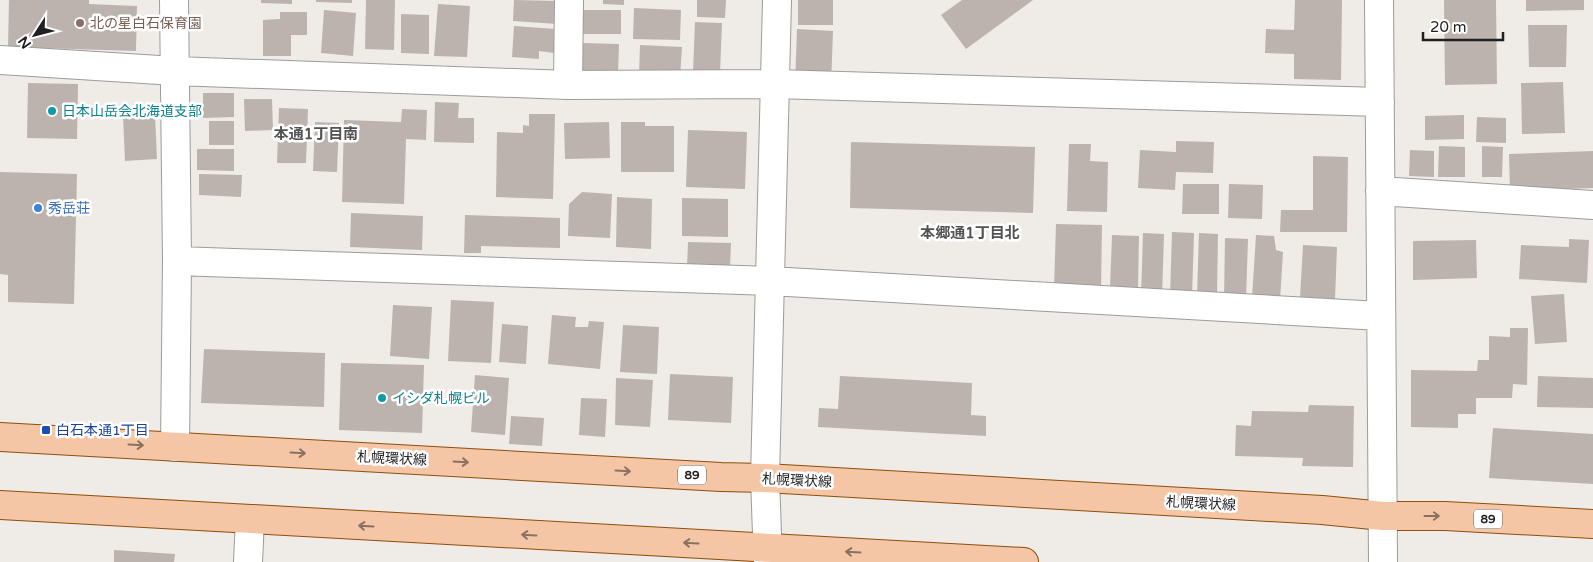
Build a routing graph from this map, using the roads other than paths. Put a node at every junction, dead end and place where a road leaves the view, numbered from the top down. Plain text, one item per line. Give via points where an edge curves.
1 (174, 0) edge
2 (569, 0) edge
3 (777, 0) edge
4 (1379, 0) edge
5 (0, 60) edge
6 (175, 71) junction
7 (775, 84) junction
8 (568, 86) junction
9 (1380, 102) junction
10 (1380, 191) junction
11 (1593, 205) edge
12 (177, 261) junction
13 (770, 281) junction
14 (1380, 316) junction
15 (0, 437) edge
16 (175, 447) junction
17 (765, 478) junction
18 (0, 505) edge
19 (1383, 516) junction
20 (250, 519) junction
21 (1593, 524) edge
22 (767, 554) edge
23 (248, 562) edge
24 (1024, 562) edge
25 (1382, 562) edge

1 - 6 street
2 - 8 street
3 - 7 street
4 - 9 street
5 - 6 street
6 - 8 street
6 - 12 street
7 - 8 street
7 - 9 street
7 - 13 street
9 - 10 street
10 - 11 street
10 - 14 street
12 - 13 street
12 - 16 street
13 - 14 street
13 - 17 street
14 - 19 street
15 -> 16 main road, 札幌環状線 / 89
16 -> 17 main road, 札幌環状線 / 89
17 - 19 main road, 札幌環状線 / 89 via 1302,508
17 - 22 street
18 - 20 main road
19 -> 21 main road, 札幌環状線 / 89
19 - 25 street
22 -> 20 main road
20 - 23 street
24 -> 22 main road

